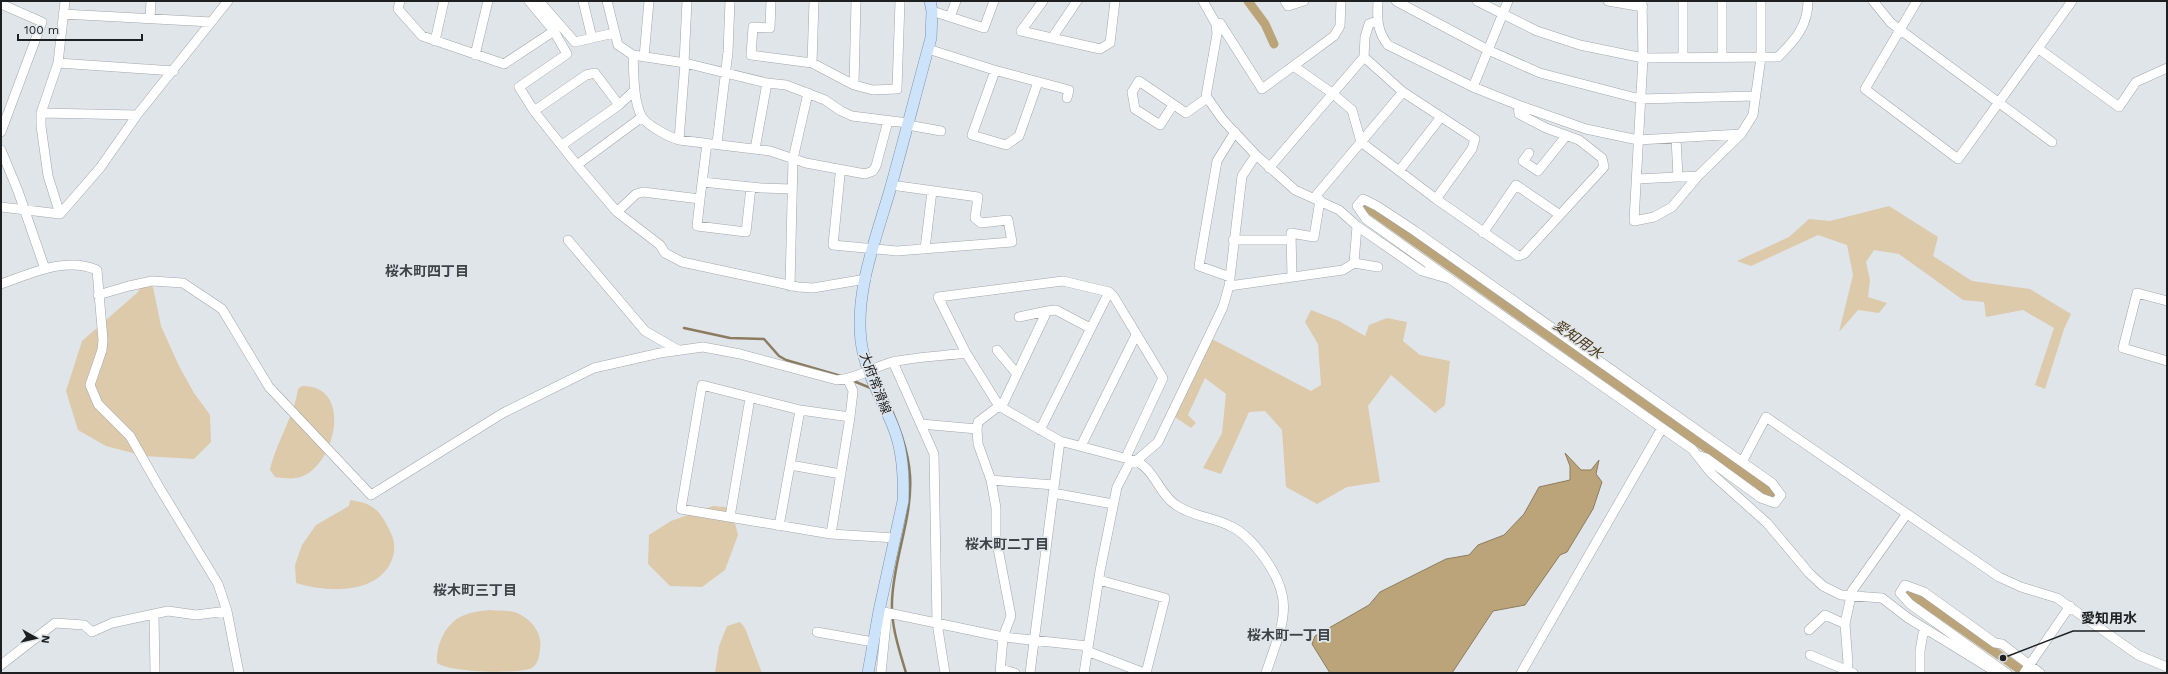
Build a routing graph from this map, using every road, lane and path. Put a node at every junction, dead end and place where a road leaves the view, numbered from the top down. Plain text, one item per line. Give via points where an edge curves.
1 (65, 1) edge
2 (150, 1) edge
3 (228, 1) edge
4 (400, 1) edge
5 (444, 1) edge
6 (488, 1) edge
7 (529, 1) edge
8 (539, 1) edge
9 (583, 1) edge
10 (607, 1) edge
11 (649, 1) edge
12 (687, 1) edge
13 (730, 1) edge
14 (771, 1) edge
15 (814, 1) edge
16 (856, 1) edge
17 (900, 1) edge
18 (956, 1) edge
19 (994, 1) edge
20 (1043, 1) edge
21 (1077, 1) edge
22 (1115, 1) edge
23 (1203, 1) edge
24 (1285, 1) edge
25 (1304, 1) edge
26 (1341, 1) edge
27 (1378, 1) edge
28 (1396, 1) edge
29 (1477, 1) edge
30 (1508, 1) edge
31 (1608, 1) edge
32 (1683, 1) edge
33 (1722, 1) edge
34 (1761, 1) edge
35 (1808, 1) edge
36 (1872, 1) edge
37 (1917, 1) edge
38 (2072, 1) edge
39 (1, 4) edge
40 (1642, 4) edge
41 (931, 6) edge
42 (63, 14) junction
43 (1502, 15) junction
44 (950, 17) junction
45 (150, 18) junction
46 (1377, 21) junction
47 (211, 22) junction
48 (1216, 24) junction
49 (1900, 29) junction
50 (554, 31) junction
51 (614, 33) junction
52 (592, 38) junction
53 (1052, 38) junction
54 (435, 41) junction
55 (928, 49) junction
56 (2039, 49) junction
57 (1488, 50) junction
58 (475, 55) junction
59 (633, 55) junction
60 (644, 57) junction
61 (1364, 57) junction
62 (1683, 57) junction
63 (1722, 57) junction
64 (1761, 57) junction
65 (1643, 58) junction
66 (58, 63) junction
67 (685, 63) junction
68 (812, 63) junction
69 (1295, 67) junction
70 (2167, 68) edge
71 (174, 70) junction
72 (995, 71) junction
73 (726, 73) junction
74 (1038, 82) junction
75 (767, 83) junction
76 (854, 85) junction
77 (1473, 87) junction
78 (635, 90) junction
79 (1403, 92) junction
80 (808, 93) junction
81 (1332, 93) junction
82 (1755, 96) junction
83 (1067, 98) dead end
84 (1207, 98) junction
85 (1640, 99) junction
86 (1998, 102) junction
87 (619, 105) junction
88 (1173, 105) junction
89 (1518, 105) junction
90 (534, 111) junction
91 (41, 114) junction
92 (137, 115) junction
93 (642, 117) junction
94 (1441, 117) junction
95 (888, 121) junction
96 (908, 124) junction
97 (941, 131) dead end
98 (1, 132) edge
99 (1235, 132) junction
100 (1740, 134) junction
101 (1566, 136) junction
102 (1676, 138) junction
103 (679, 140) junction
104 (1638, 140) junction
105 (1361, 142) junction
106 (2052, 142) dead end
107 (707, 143) junction
108 (717, 143) junction
109 (562, 145) junction
110 (755, 149) junction
111 (2, 153) edge
112 (1529, 153) dead end
113 (1256, 155) junction
114 (793, 159) junction
115 (577, 165) junction
116 (1269, 168) junction
117 (1399, 171) junction
118 (840, 175) dead end
119 (1698, 176) junction
120 (1678, 177) junction
121 (1636, 179) junction
122 (702, 182) junction
123 (891, 185) junction
124 (751, 187) junction
125 (792, 189) junction
126 (932, 191) junction
127 (700, 199) junction
128 (1317, 199) junction
129 (1436, 200) junction
130 (1, 207) edge
131 (24, 210) junction
132 (617, 212) junction
133 (60, 214) junction
134 (1560, 215) junction
135 (1357, 226) junction
136 (1483, 233) junction
137 (568, 240) dead end
138 (1233, 240) junction
139 (1291, 240) junction
140 (874, 249) junction
141 (925, 249) junction
142 (1354, 263) junction
143 (1378, 267) dead end
144 (45, 269) junction
145 (1292, 277) junction
146 (866, 278) junction
147 (1450, 279) junction
148 (1229, 281) junction
149 (1, 284) edge
150 (790, 286) junction
151 (1108, 292) junction
152 (98, 295) junction
153 (2167, 302) edge
154 (1047, 311) junction
155 (1019, 317) dead end
156 (1090, 328) junction
157 (1136, 336) junction
158 (678, 350) junction
159 (997, 350) dead end
160 (966, 353) junction
161 (2167, 361) edge
162 (893, 362) junction
163 (868, 370) junction
164 (1017, 374) junction
165 (848, 380) junction
166 (750, 398) junction
167 (1000, 407) junction
168 (800, 410) junction
169 (850, 417) junction
170 (921, 424) junction
171 (1662, 428) junction
172 (976, 429) junction
173 (1040, 430) junction
174 (1060, 441) junction
175 (1081, 446) junction
176 (1697, 455) junction
177 (1126, 457) junction
178 (1136, 461) junction
179 (1742, 462) junction
180 (790, 465) junction
181 (841, 474) junction
182 (991, 480) junction
183 (1054, 489) junction
184 (1113, 504) junction
185 (1906, 514) junction
186 (730, 517) junction
187 (779, 526) junction
188 (831, 534) junction
189 (895, 538) junction
190 (1099, 580) junction
191 (1852, 596) junction
192 (2070, 606) junction
193 (227, 612) junction
194 (883, 612) junction
195 (154, 615) junction
196 (937, 623) junction
197 (1845, 624) junction
198 (1924, 628) junction
199 (1809, 630) dead end
200 (818, 632) dead end
201 (1003, 636) junction
202 (1035, 640) junction
203 (873, 642) junction
204 (1088, 648) junction
205 (1810, 655) dead end
206 (1, 665) edge
207 (2167, 667) edge
208 (2027, 668) edge
209 (1001, 671) edge
210 (2005, 671) edge
211 (1849, 672) edge
212 (155, 673) edge
213 (239, 673) edge
214 (868, 673) edge
215 (881, 673) edge
216 (945, 673) edge
217 (1015, 673) edge
218 (1030, 673) edge
219 (1084, 673) edge
220 (1145, 673) edge
221 (1266, 673) edge
222 (1521, 673) edge
223 (1920, 673) edge
224 (2040, 673) edge

1 - 42 street
2 - 45 street
3 - 47 street
4 - 54 street via 398,9 422,36
5 - 54 street
6 - 58 street
7 - 50 street
8 - 52 street via 575,42
9 - 52 street
10 - 51 street
11 - 60 street
12 - 67 street
13 - 73 street
14 - 68 street via 770,28 753,27 751,55
15 - 68 street
16 - 76 street
17 - 76 street via 898,89 873,90
18 - 44 street
19 - 44 street via 984,28
20 - 53 street via 1021,31
21 - 53 street
22 - 53 street via 1110,43 1100,49
23 - 48 street
24 - 25 street via 1288,6
26 - 69 street via 1340,26 1334,36
27 - 46 street
28 - 57 street
29 - 43 street
30 - 43 street
31 - 40 street
32 - 62 street
33 - 63 street
34 - 64 street
35 - 64 street via 1805,22 1796,39 1778,57
36 - 49 street via 1891,23
37 - 49 street
38 - 56 street
39 - 98 street via 42,22
40 - 65 street
41 - 44 street
41 - 55 main road, 大府常滑線 via 931,38
42 - 45 street
42 - 66 street
43 - 57 street
43 - 65 street via 1580,46
45 - 47 street
46 - 61 street via 1369,24 1365,37
46 - 77 street via 1388,45
47 - 71 street
48 - 69 street via 1220,23 1262,89
48 - 84 street via 1217,34 1207,84
49 - 86 street
49 - 86 street via 1865,89 1958,159
50 - 58 street via 504,64
50 - 90 street via 567,54 519,87
51 - 52 street
51 - 59 street via 618,45
54 - 58 street
55 - 72 street
55 - 96 main road, 大府常滑線
56 - 70 street via 2119,106 2136,82
56 - 86 street
57 - 77 street
57 - 85 street via 1540,74
59 - 60 street
59 - 78 street
60 - 67 street
61 - 79 street
61 - 81 street
62 - 63 street
62 - 65 street
63 - 64 street
64 - 82 street
65 - 85 street
66 - 71 street
66 - 91 street
67 - 73 street
67 - 103 street
68 - 76 street
69 - 81 street
71 - 92 street
72 - 74 street
72 - 74 street via 972,136 1006,146 1019,136
73 - 75 street
73 - 108 street
74 - 83 street via 1069,90
75 - 80 street via 786,85
75 - 110 street
77 - 89 street
78 - 87 street
78 - 93 street
79 - 94 street
79 - 105 street
80 - 95 street via 852,116
80 - 114 street
81 - 105 street via 1352,110
81 - 116 street
82 - 85 street
82 - 100 street via 1753,115
84 - 88 street via 1186,113
84 - 99 street
85 - 104 street
86 - 106 street
87 - 90 street via 595,73 586,76
87 - 109 street
88 - 88 street via 1139,81 1132,92 1135,108 1160,125
89 - 101 street via 1519,114
89 - 104 street via 1586,128
90 - 109 street
91 - 92 street
91 - 133 street via 48,176
92 - 133 street via 100,168
93 - 103 street via 666,135
93 - 115 street
94 - 117 street
94 - 129 street via 1475,139 1472,149
95 - 96 street
95 - 114 street via 876,166 869,174 806,164
96 - 97 street
96 - 123 main road, 大府常滑線
99 - 113 street
99 - 148 street via 1217,162 1199,266
100 - 102 street
100 - 119 street
101 - 112 street via 1538,172 1523,162
101 - 134 street via 1579,140 1602,158 1604,168
102 - 104 street
102 - 120 street
103 - 107 street
104 - 121 street
105 - 117 street
105 - 128 street
107 - 108 street
107 - 122 street
108 - 110 street
109 - 115 street
110 - 114 street
111 - 131 street
113 - 116 street
113 - 138 street via 1242,176
114 - 125 street
115 - 132 street
116 - 128 street via 1295,190
117 - 129 street
118 - 140 street via 832,245
119 - 120 street
119 - 121 street via 1672,208 1654,217 1634,221
120 - 121 street
122 - 124 street
122 - 127 street
123 - 126 street
123 - 140 main road, 大府常滑線
124 - 125 street
124 - 127 street via 746,232 697,226
125 - 150 street
126 - 141 street
126 - 141 street via 978,197 975,218 981,223 1008,220 1012,242
127 - 132 street via 643,192 636,194
128 - 135 street via 1339,210
128 - 139 street via 1314,237 1291,233
129 - 136 street
130 - 131 street
131 - 133 street
131 - 144 street
132 - 150 street via 660,245 665,253 682,262
134 - 136 street via 1524,254 1518,256
134 - 136 street via 1516,185
135 - 142 street
135 - 147 street via 1422,271
137 - 158 street via 645,331
138 - 139 street
138 - 148 street
139 - 145 street
140 - 141 street
140 - 146 main road, 大府常滑線
142 - 143 street
142 - 145 street via 1343,270
144 - 149 street
144 - 152 street via 62,265 91,267 97,270
145 - 148 street
146 - 150 street via 814,288
146 - 163 main road, 大府常滑線 via 860,326
147 - 171 street
147 - 179 street via 1366,219 1357,206 1363,199 1384,210
148 - 178 street via 1223,307 1158,442
151 - 156 street
151 - 157 street via 1114,297
151 - 160 street via 1063,280 938,297
152 - 158 street via 152,282 183,283 222,309 269,387 371,495 503,413 594,368
152 - 193 street via 103,340 90,385 98,404 130,436 218,584
153 - 161 street via 2137,293 2122,348
154 - 155 street
154 - 156 street via 1056,310
154 - 164 street
156 - 173 street
157 - 175 street
157 - 177 street via 1163,378
158 - 165 street via 703,347 740,354 837,380
159 - 164 street
160 - 162 street
160 - 167 street
162 - 163 street
162 - 170 street
163 - 165 street
163 - 189 main road, 大府常滑線 via 894,429 900,450 904,489
164 - 167 street
165 - 169 street via 853,391
166 - 168 street
166 - 186 street
166 - 186 street via 702,386 681,509
167 - 172 street via 978,422
167 - 173 street
168 - 169 street
168 - 180 street
169 - 181 street
170 - 172 street
170 - 196 street via 934,454
171 - 176 street
171 - 222 street
172 - 182 street via 978,444
173 - 174 street
174 - 175 street
174 - 183 street
175 - 177 street
176 - 179 street via 1706,458 1761,498 1775,503 1781,495 1772,483
176 - 191 street via 1711,473 1767,523 1823,586 1841,595
177 - 178 street
178 - 184 street via 1129,464 1117,487
178 - 221 street via 1143,464 1164,494 1176,505 1242,532 1255,545 1274,572 1282,589 1284,612
179 - 185 street via 1766,417
180 - 181 street
180 - 187 street
181 - 188 street
182 - 183 street
182 - 201 street via 996,508 996,538 1011,616
183 - 184 street
183 - 202 street
184 - 190 street
185 - 191 street via 1852,591
185 - 192 street via 1999,577 2021,587 2052,595
186 - 187 street
187 - 188 street
188 - 189 street
189 - 194 main road, 大府常滑線
190 - 204 street
190 - 220 street via 1165,598
191 - 197 street
191 - 198 street via 1882,598
192 - 207 street via 2138,655
192 - 208 street
193 - 195 street via 196,615 168,611
193 - 213 street
194 - 196 street
194 - 203 main road, 大府常滑線
194 - 215 street
195 - 206 street via 112,623 92,632 84,624 55,623
195 - 212 street
196 - 201 street
196 - 216 street
197 - 199 street via 1825,616
197 - 211 street
198 - 210 street via 1991,669
198 - 223 street
200 - 203 street
201 - 202 street
201 - 209 street
202 - 204 street
202 - 218 street
203 - 214 main road, 大府常滑線
204 - 219 street
204 - 220 street
205 - 211 street
208 - 210 street via 2002,644 1995,642 1924,592 1905,585 1900,593 1910,604
208 - 224 street
209 - 217 street

